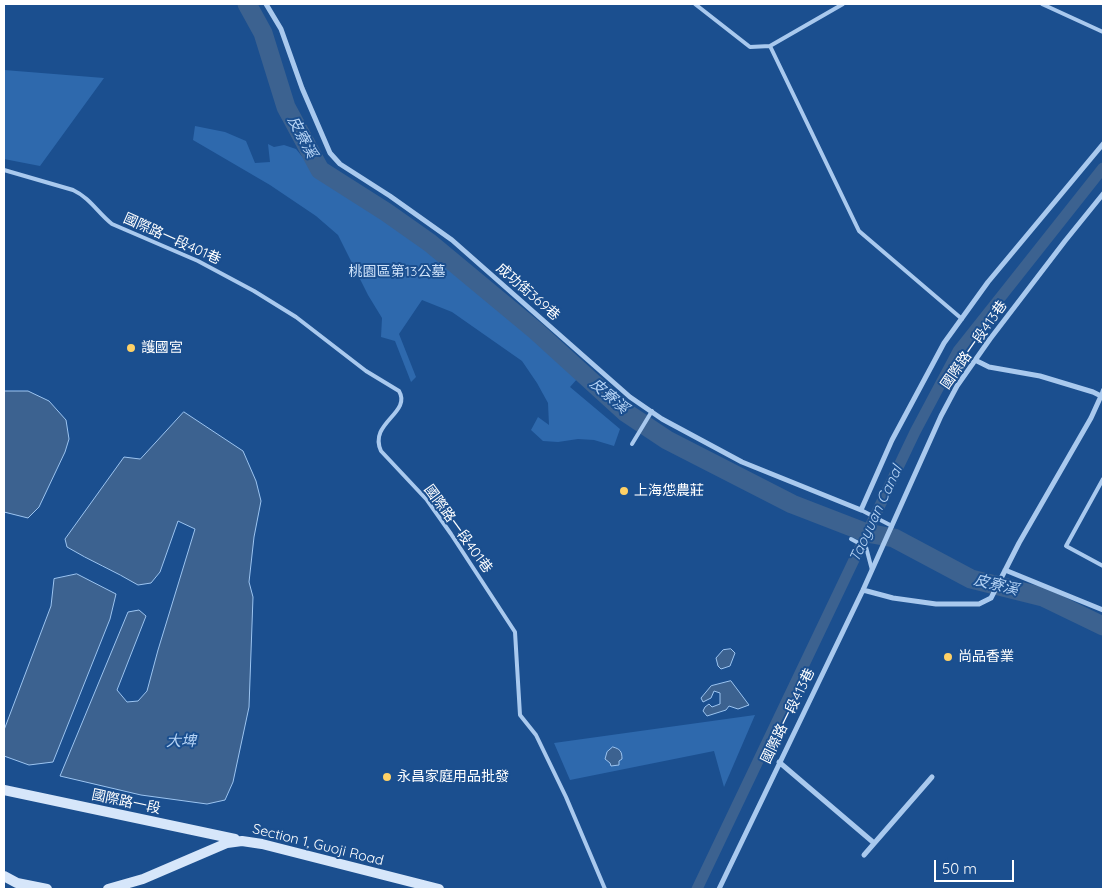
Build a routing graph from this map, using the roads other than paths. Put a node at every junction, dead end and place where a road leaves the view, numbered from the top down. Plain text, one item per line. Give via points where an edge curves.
1 (266, 4) edge
2 (695, 4) edge
3 (843, 4) edge
4 (1042, 4) edge
5 (1103, 32) edge
6 (770, 46) junction
7 (1103, 144) edge
8 (4, 170) edge
9 (1103, 194) edge
10 (962, 319) junction
11 (975, 360) junction
12 (1103, 390) edge
13 (1101, 396) junction
14 (1097, 404) junction
15 (1103, 407) edge
16 (652, 412) junction
17 (632, 444) dead end
18 (1103, 479) edge
19 (861, 510) junction
20 (892, 526) junction
21 (851, 538) dead end
22 (1103, 566) edge
23 (872, 570) junction
24 (1004, 572) junction
25 (863, 590) junction
26 (1103, 610) edge
27 (779, 762) junction
28 (932, 777) dead end
29 (4, 790) edge
30 (242, 841) junction
31 (874, 844) junction
32 (864, 855) dead end
33 (4, 876) edge
34 (15, 886) edge
35 (47, 889) edge
36 (108, 889) edge
37 (439, 889) edge
38 (605, 889) edge
39 (719, 889) edge

1 - 16 street, 成功街369巷 via 281,29 330,153 340,164 452,240 630,397
2 - 6 lane via 750,47
3 - 6 lane
4 - 5 lane
6 - 10 lane via 859,231
7 - 10 street via 988,282
8 - 38 lane, 國際路一段401巷 via 83,195 112,224 198,261 254,292 296,317 366,371 399,391 402,402 379,434 378,443 451,534 515,632 520,715 536,736 554,771
9 - 11 street, 國際路一段413巷
10 - 19 street via 944,343 892,440
11 - 13 street via 989,367 1040,376
11 - 20 street, 國際路一段413巷 via 941,416
12 - 13 lane
13 - 14 street
14 - 15 lane
14 - 24 street
16 - 17 lane
16 - 19 street, 成功街369巷 via 742,462
18 - 22 lane via 1066,546
19 - 20 lane
20 - 23 street, 國際路一段413巷
21 - 23 lane via 866,547
23 - 25 street, 國際路一段413巷
24 - 25 street via 991,598 979,604 936,604
24 - 26 street
25 - 27 street, 國際路一段413巷
27 - 31 street
27 - 39 street, 國際路一段413巷
28 - 31 street
29 - 30 street, 國際路一段
30 - 36 street, Section 1, Guoji Road via 227,843 143,879
30 - 37 street, Section 1, Guoji Road
31 - 32 street
33 - 34 street
34 - 35 street

